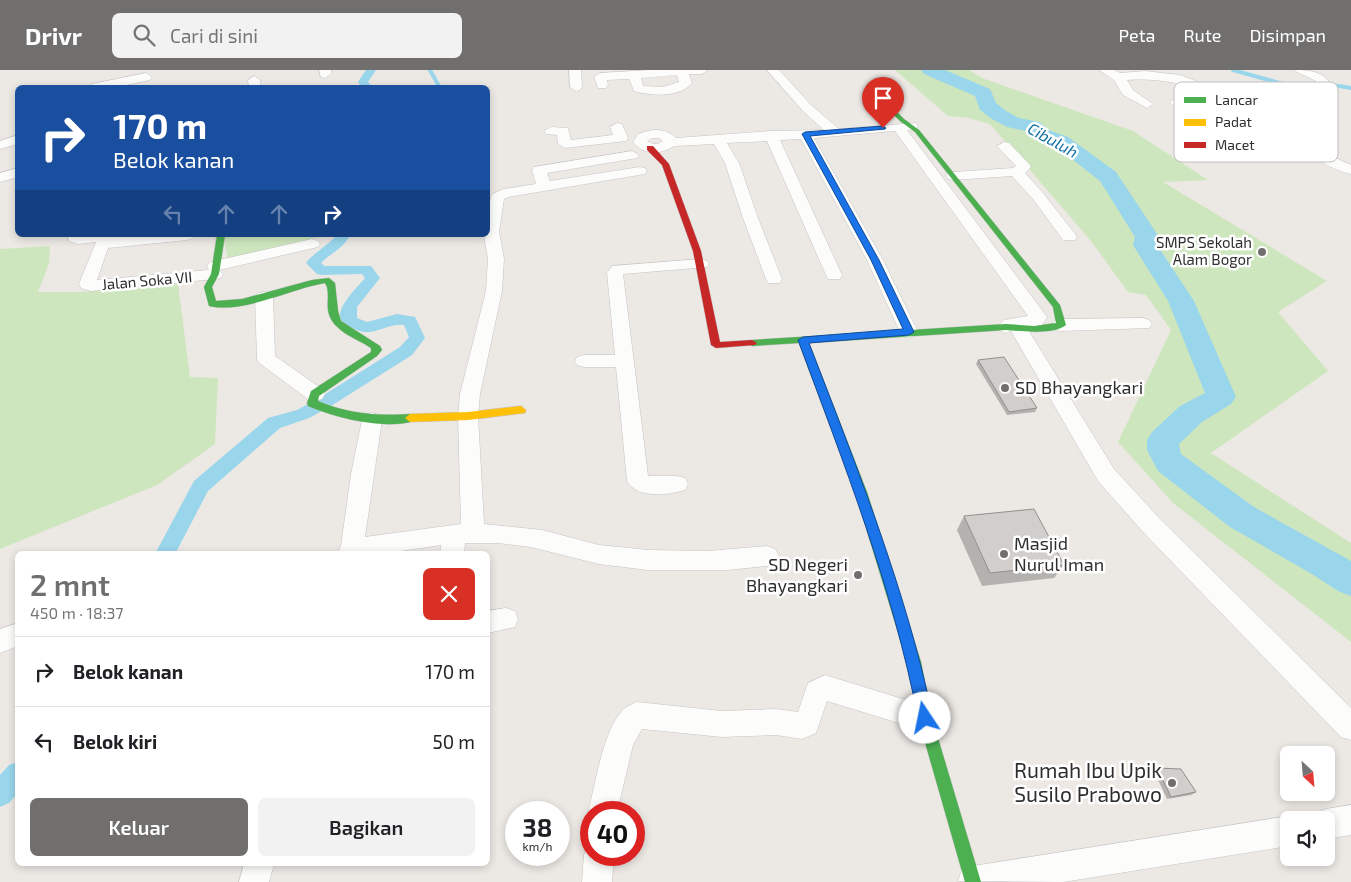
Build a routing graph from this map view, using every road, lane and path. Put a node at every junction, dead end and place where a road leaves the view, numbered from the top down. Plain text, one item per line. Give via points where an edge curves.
1 (575, 70) edge
2 (702, 70) edge
3 (773, 70) edge
4 (1105, 70) edge
5 (1299, 70) edge
6 (682, 72) junction
7 (634, 75) junction
8 (1118, 77) junction
9 (148, 78) edge
10 (1188, 82) edge
11 (1323, 82) edge
12 (109, 85) edge
13 (602, 85) dead end
14 (576, 87) dead end
15 (878, 96) dead end
16 (1147, 104) dead end
17 (904, 124) junction
18 (617, 126) dead end
19 (551, 130) dead end
20 (836, 132) junction
21 (805, 134) junction
22 (771, 135) junction
23 (716, 138) junction
24 (15, 140) edge
25 (0, 145) edge
26 (1004, 146) dead end
27 (650, 148) joint
28 (576, 149) junction
29 (1333, 162) edge
30 (569, 165) junction
31 (640, 170) dead end
32 (1351, 170) edge
33 (1016, 172) junction
34 (15, 173) edge
35 (953, 176) junction
36 (0, 178) edge
37 (544, 187) junction
38 (75, 237) edge
39 (99, 237) edge
40 (168, 237) edge
41 (221, 237) edge
42 (1069, 237) dead end
43 (312, 244) dead end
44 (701, 264) junction
45 (215, 270) junction
46 (834, 275) dead end
47 (774, 279) dead end
48 (264, 297) junction
49 (1142, 324) dead end
50 (1061, 325) junction
51 (1013, 327) junction
52 (909, 332) junction
53 (803, 340) junction
54 (584, 361) dead end
55 (624, 361) junction
56 (314, 398) junction
57 (521, 410) dead end
58 (468, 416) junction
59 (372, 420) junction
60 (677, 484) dead end
61 (460, 540) edge
62 (350, 551) edge
63 (767, 556) dead end
64 (15, 635) edge
65 (0, 641) edge
66 (925, 718) junction
67 (1351, 728) edge
68 (606, 801) edge
69 (1351, 820) edge
70 (1335, 823) edge
71 (1280, 832) edge
72 (258, 866) edge
73 (598, 866) edge
74 (973, 881) edge
75 (254, 882) edge
76 (597, 882) edge

1 - 14 street
2 - 6 street
3 - 20 street via 807,108
4 - 8 street
5 - 11 street
6 - 7 street
6 - 7 street via 686,83 675,89 656,91 638,88
7 - 13 street via 600,77
8 - 10 street via 1161,76
8 - 16 street via 1127,92
9 - 12 street
15 - 17 street
17 - 20 street
17 - 35 street
17 - 51 street via 1039,319
18 - 28 street via 621,138
19 - 28 street via 563,131 565,144
20 - 21 street
21 - 22 street
21 - 52 street via 875,260
22 - 23 street
22 - 46 street
23 - 27 street via 670,142 663,147
23 - 47 street via 738,176
24 - 25 street
26 - 33 street via 1024,168
27 - 44 street via 665,164
28 - 30 street via 566,156
28 - 30 street via 629,151
29 - 32 street
30 - 37 street via 539,171
31 - 37 street
33 - 35 street
33 - 42 street
34 - 36 street
35 - 50 street via 1057,308
37 - 58 street via 497,197 491,231 496,259 494,291 470,394
38 - 39 street
40 - 45 street, Jalan Soka VII via 102,244 87,284
41 - 45 street
43 - 45 street
44 - 53 street via 716,345
44 - 55 street via 616,271
45 - 48 street via 208,287 212,304 227,305
48 - 56 street via 266,359
48 - 56 street via 318,281 329,281 333,287 334,319 375,346 370,358
49 - 50 street
50 - 51 street via 1051,328
51 - 52 street
51 - 67 street via 1106,475
52 - 53 street
53 - 66 street via 860,492 914,662
54 - 55 street
55 - 60 street via 638,481 644,485
56 - 59 street via 330,412
57 - 58 street
58 - 59 street
58 - 61 street
59 - 62 street
61 - 62 street
61 - 63 street via 542,539 606,556 664,562 715,562
64 - 65 street
66 - 68 street via 825,688 817,692 809,719 802,726 776,722 722,724 637,715 628,722 620,742
66 - 74 street
69 - 70 street
71 - 74 street
72 - 75 street
73 - 76 street

